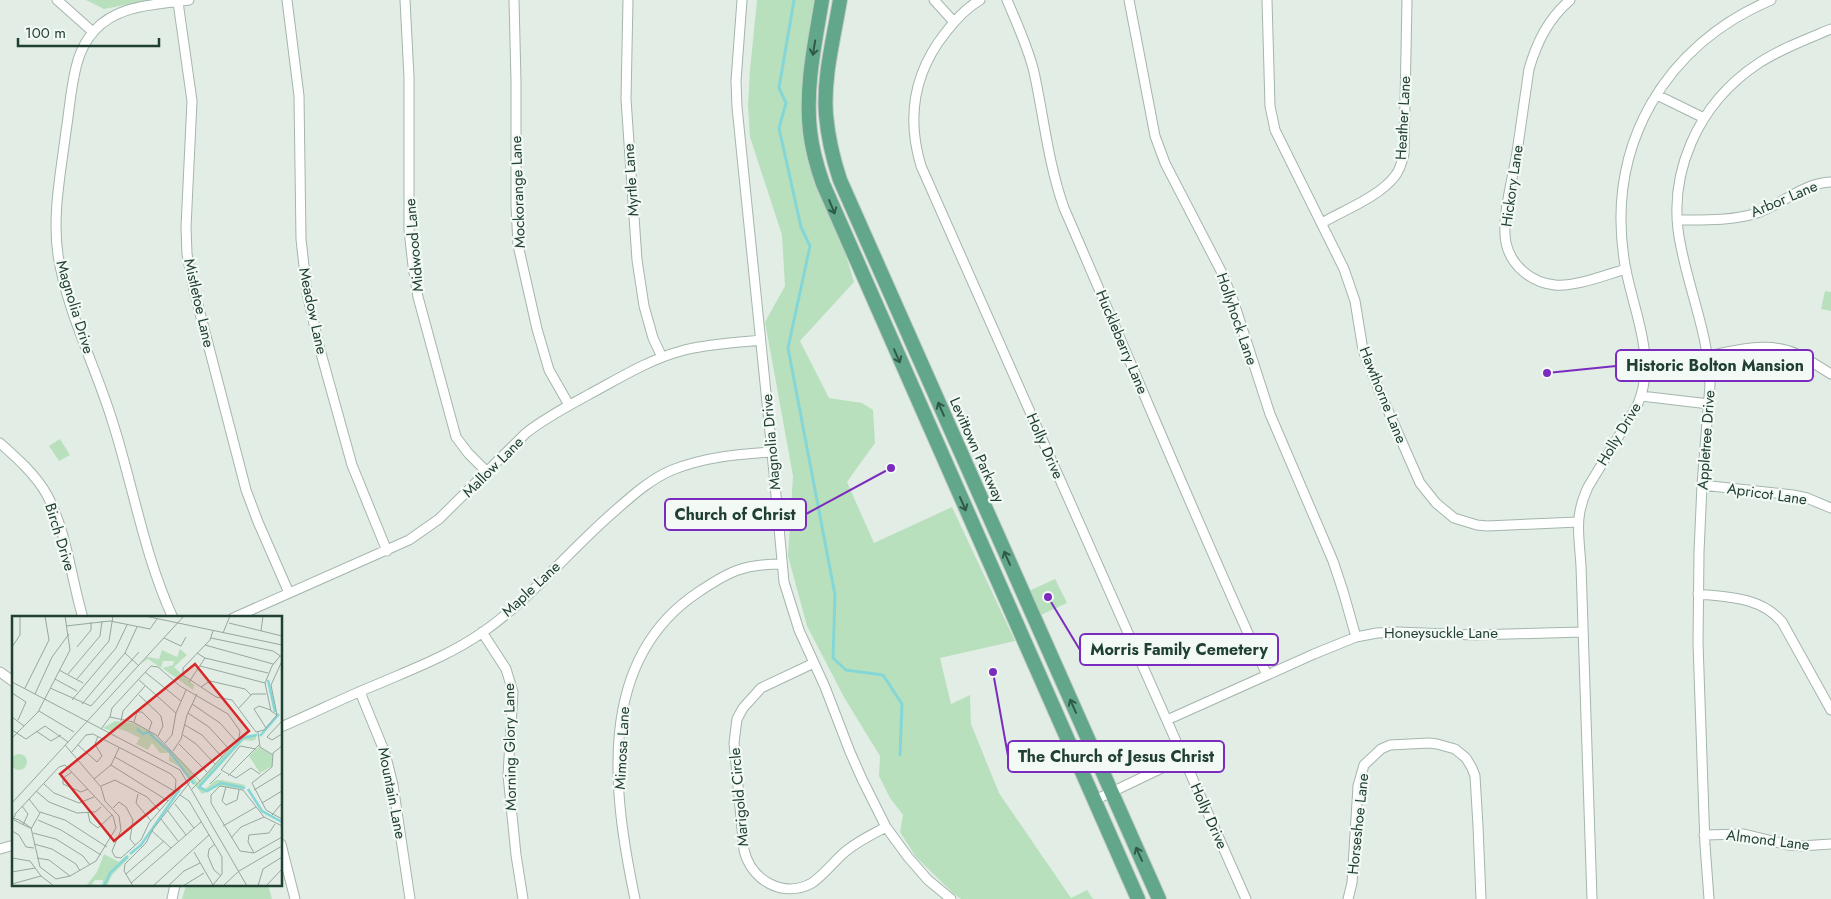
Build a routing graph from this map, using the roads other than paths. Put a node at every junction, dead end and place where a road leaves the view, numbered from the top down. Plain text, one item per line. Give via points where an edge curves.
1 (57, 0) edge
2 (189, 0) edge
3 (287, 0) edge
4 (405, 0) edge
5 (514, 0) edge
6 (628, 0) edge
7 (742, 0) edge
8 (822, 0) edge
9 (840, 0) edge
10 (934, 0) edge
11 (980, 0) edge
12 (1007, 0) edge
13 (1129, 0) edge
14 (1268, 0) edge
15 (1407, 0) edge
16 (1570, 0) edge
17 (1771, 0) edge
18 (178, 2) junction
19 (954, 22) junction
20 (1831, 29) edge
21 (93, 32) junction
22 (1657, 95) junction
23 (1704, 118) junction
24 (1831, 182) edge
25 (1677, 220) junction
26 (1322, 223) junction
27 (1626, 269) junction
28 (760, 340) junction
29 (1708, 356) junction
30 (662, 357) junction
31 (1831, 374) edge
32 (1641, 396) junction
33 (1709, 404) junction
34 (568, 405) junction
35 (0, 443) edge
36 (772, 452) junction
37 (487, 472) junction
38 (1702, 485) junction
39 (1831, 508) edge
40 (1578, 522) junction
41 (387, 551) junction
42 (781, 564) junction
43 (289, 593) junction
44 (1698, 594) junction
45 (83, 616) edge
46 (172, 616) edge
47 (237, 616) edge
48 (482, 632) junction
49 (1583, 632) junction
50 (1356, 637) junction
51 (814, 663) junction
52 (0, 672) edge
53 (1267, 675) junction
54 (12, 681) edge
55 (360, 692) junction
56 (1831, 710) edge
57 (1167, 720) junction
58 (282, 727) edge
59 (1183, 758) junction
60 (1112, 792) junction
61 (1095, 800) junction
62 (886, 827) junction
63 (1704, 835) junction
64 (1831, 844) edge
65 (282, 848) edge
66 (175, 886) edge
67 (172, 899) edge
68 (295, 899) edge
69 (410, 899) edge
70 (523, 899) edge
71 (635, 899) edge
72 (951, 899) edge
73 (1138, 899) edge
74 (1159, 899) edge
75 (1246, 899) edge
76 (1348, 899) edge
77 (1481, 899) edge
78 (1592, 899) edge
79 (1709, 899) edge

1 - 21 street
2 - 18 street, Magnolia Drive
3 - 41 street, Meadow Lane via 299,96 302,254 306,293 352,465
4 - 37 street, Midwood Lane via 414,280 456,437
5 - 34 street, Mockorange Lane via 518,245 537,329 550,370
6 - 30 street, Myrtle Lane via 626,99 637,260 644,306
7 - 28 street, Magnolia Drive via 736,107
8 -> 61 main road via 810,75 809,103 810,134 822,184
60 -> 9 main road, Levittown Parkway via 840,180 826,114 828,72
10 - 19 street
11 - 19 street, Holly Drive
12 - 53 street, Huckleberry Lane via 1029,56 1054,182 1064,208
13 - 50 street, Hollyhock Lane via 1156,136 1165,163 1233,300 1267,406 1333,561
14 - 26 street, Hawthorne Lane via 1271,117
15 - 26 street, Heather Lane via 1404,154 1401,165 1396,176 1379,191
16 - 27 street, Hickory Lane via 1547,25 1534,50 1529,69 1507,208 1506,244 1516,264 1545,283 1565,285
17 - 22 street, Holly Drive via 1726,23 1703,40 1679,64
18 - 21 street, Magnolia Drive via 121,12
18 - 43 street, Mistletoe Lane via 192,101 187,254 246,490
19 - 57 street, Holly Drive via 927,60 918,83 913,121 921,166
20 - 23 street, Appletree Drive via 1760,62 1728,87
21 - 46 street, Magnolia Drive via 75,71 57,206 58,254 72,310 118,436 151,562
22 - 23 street
22 - 27 street, Holly Drive via 1635,139 1622,187 1621,236
23 - 25 street, Appletree Drive via 1695,133 1679,180
24 - 25 street, Arbor Lane via 1808,186 1769,208 1734,219
25 - 29 street, Appletree Drive via 1680,247
26 - 40 street, Hawthorne Lane via 1351,286 1363,350 1379,390 1417,477 1436,503 1454,518 1487,526
27 - 32 street, Holly Drive via 1643,336 1646,378
28 - 30 street, Mallow Lane via 703,346
28 - 36 street, Magnolia Drive
29 - 31 street via 1768,347 1796,354
29 - 33 street, Appletree Drive
30 - 34 street, Mallow Lane
32 - 33 street
32 - 40 street, Holly Drive via 1588,487
33 - 38 street, Appletree Drive
34 - 37 street, Mallow Lane via 538,423
35 - 45 street, Birch Drive via 33,476 47,496 62,535
36 - 42 street, Magnolia Drive
36 - 48 street, Maple Lane via 715,457 656,478 590,532 508,612
37 - 41 street, Mallow Lane via 439,519
38 - 39 street, Apricot Lane via 1793,495
38 - 44 street, Appletree Drive
40 - 49 street, Holly Drive
41 - 43 street, Mallow Lane
42 - 51 street, Magnolia Drive via 799,630
42 - 71 street, Mimosa Lane via 747,566 733,571 688,599 662,623 634,666 623,704 618,763 626,852
43 - 47 street, Mallow Lane
44 - 56 street via 1750,600 1776,615
44 - 63 street, Appletree Drive
48 - 55 street, Maple Lane via 435,661
48 - 70 street, Morning Glory Lane via 506,669 512,692 508,783
49 - 50 street, Honeysuckle Lane via 1474,635 1397,632
49 - 78 street, Holly Drive
50 - 53 street, Honeysuckle Lane
51 - 62 street, Magnolia Drive via 862,779
51 - 62 street, Marigold Circle via 760,688 737,719 735,762 746,861 767,884 795,889 812,883 847,850
52 - 54 street
53 - 57 street, Honeysuckle Lane
55 - 58 street, Maple Lane
55 - 69 street, Mountain Lane via 386,753
57 - 59 street, Holly Drive
59 - 60 street
59 - 75 street, Holly Drive
60 - 61 street
74 -> 60 main road, Levittown Parkway
61 - 73 main road
62 - 72 street, Magnolia Drive via 908,858
63 - 64 street, Almond Lane via 1744,834 1801,846
63 - 79 street, Appletree Drive
65 - 68 street
66 - 67 street
76 - 77 street, Horseshoe Lane via 1352,883 1358,786 1364,765 1376,753 1390,746 1429,743 1455,749 1466,758 1475,776

